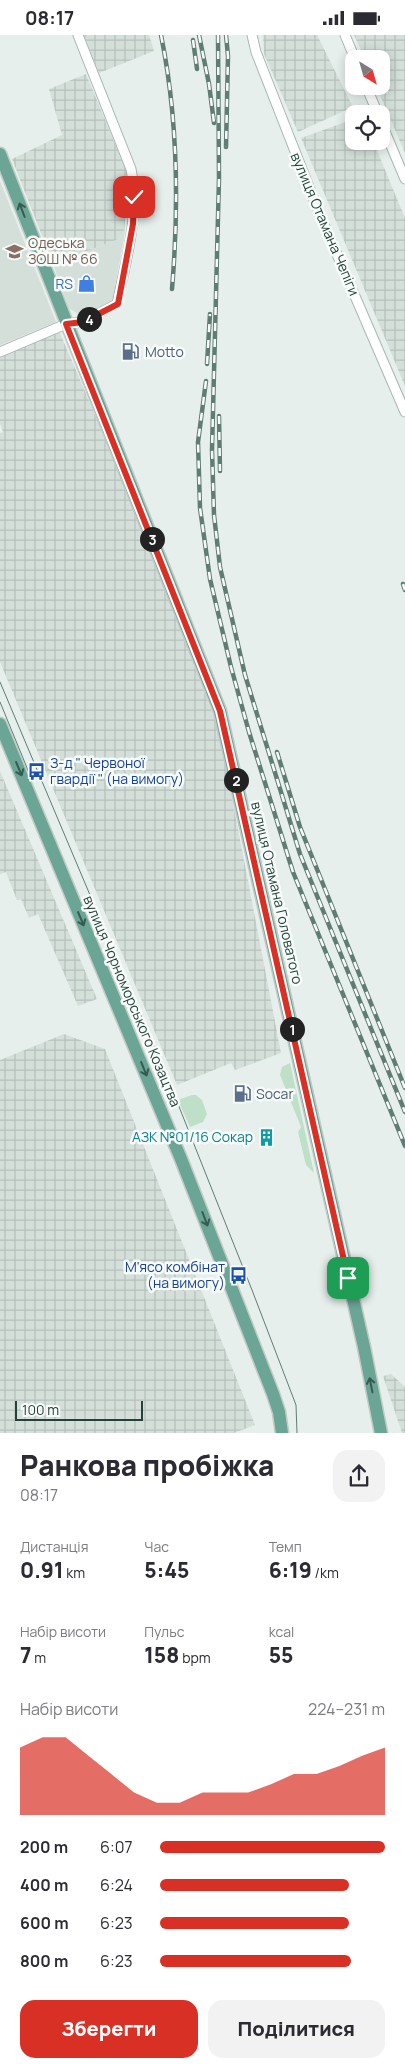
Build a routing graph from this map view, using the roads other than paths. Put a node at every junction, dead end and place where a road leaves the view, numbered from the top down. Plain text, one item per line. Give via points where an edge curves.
1 (78, 35) edge
2 (252, 35) edge
3 (345, 35) edge
4 (351, 50) edge
5 (390, 143) edge
6 (0, 154) edge
7 (405, 179) edge
8 (66, 324) junction
9 (0, 353) edge
10 (405, 412) edge
11 (0, 724) edge
12 (282, 1433) edge
13 (381, 1433) edge

1 - 8 street via 130,169 134,210 118,304 83,322
2 - 10 street, вулиця Отамана Чепіги via 320,215
3 - 4 street
5 - 7 street
8 -> 6 main road, вулиця Отамана Головатого
8 - 9 street
13 -> 8 main road, вулиця Отамана Головатого via 220,711
11 -> 12 main road, вулиця Чорноморського Козацтва via 184,1166 274,1394

